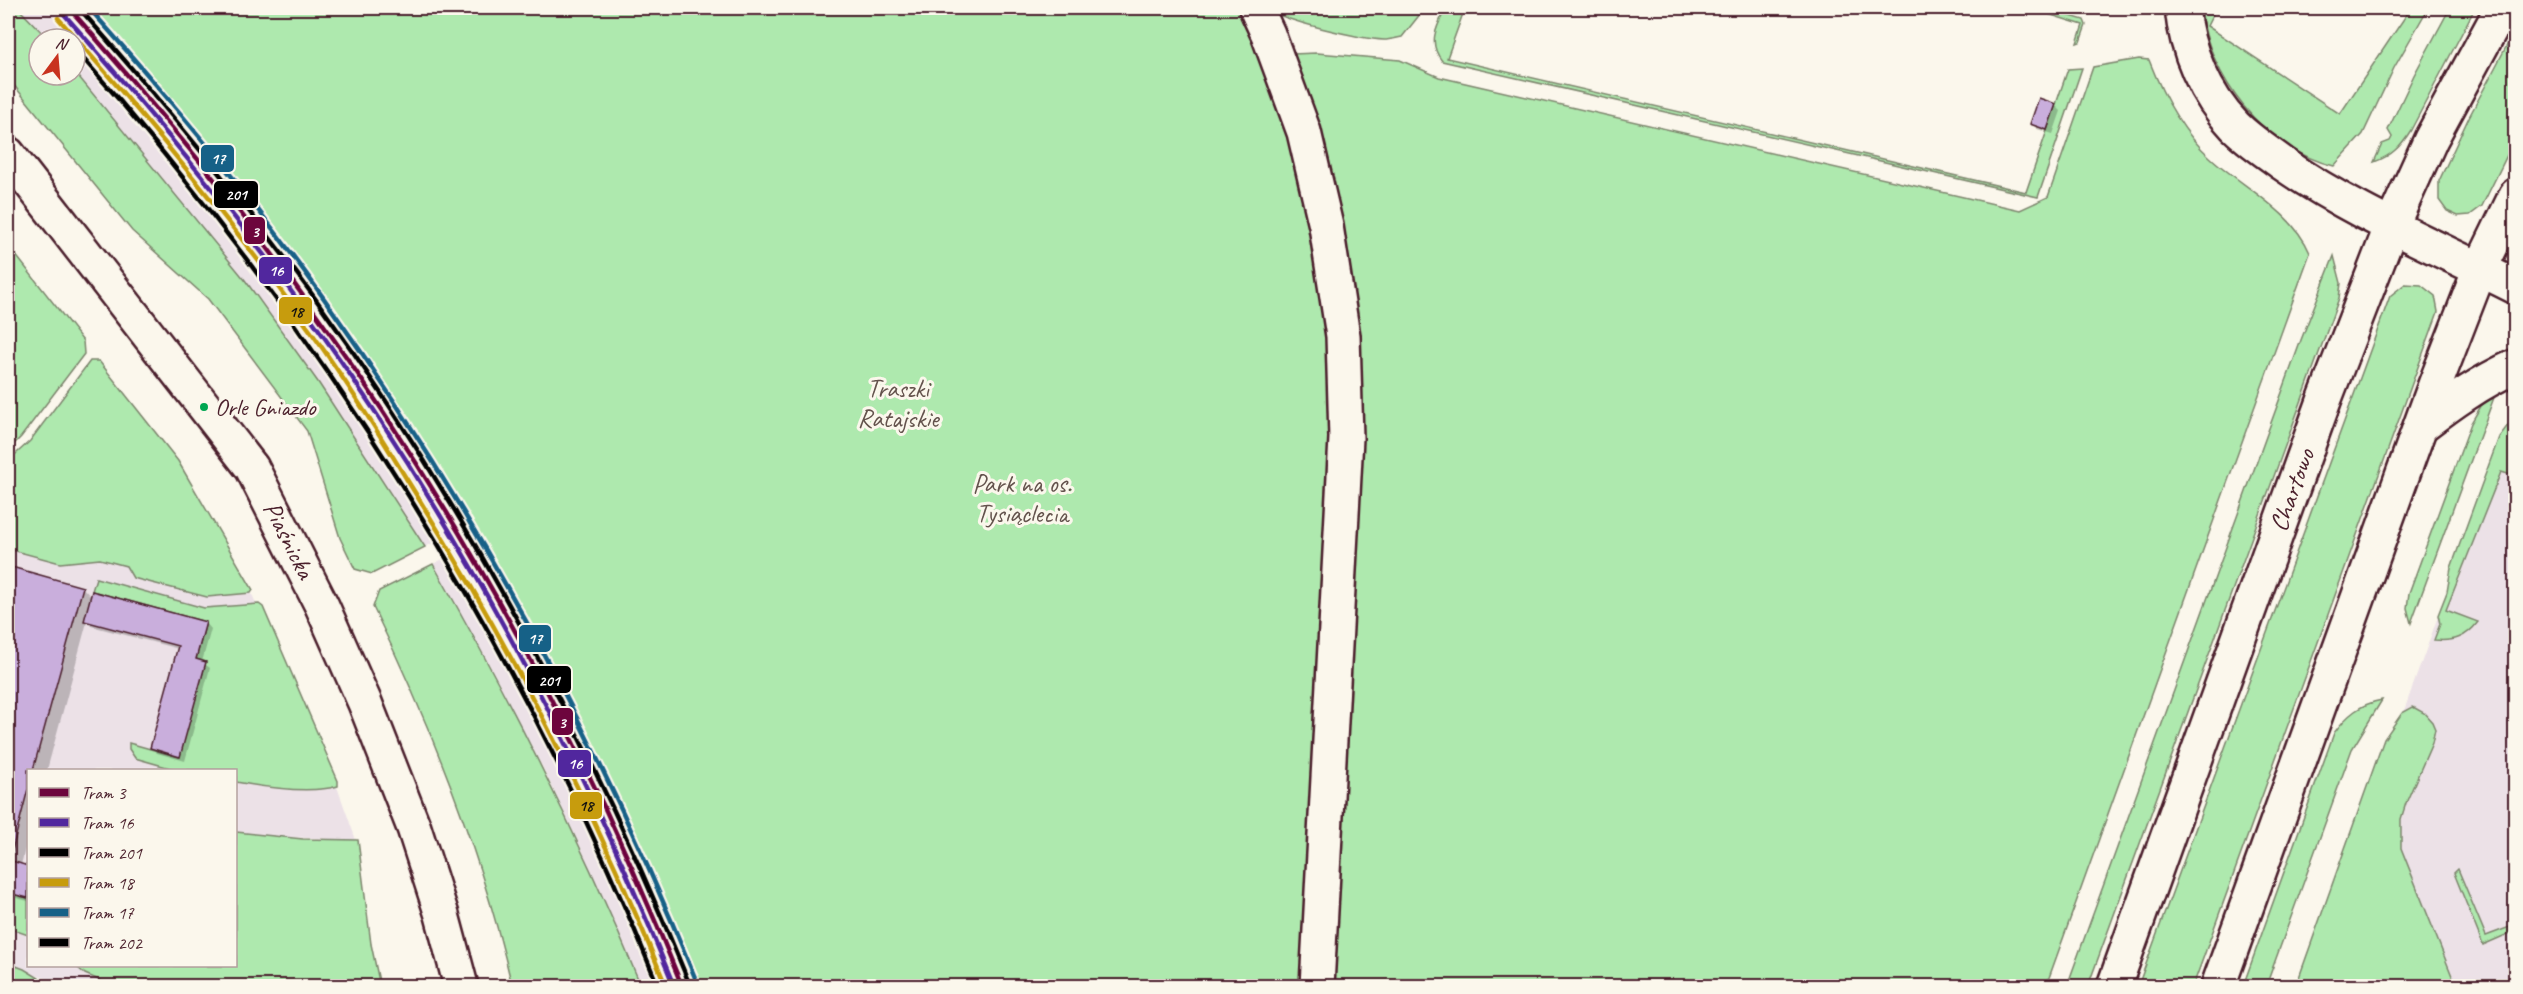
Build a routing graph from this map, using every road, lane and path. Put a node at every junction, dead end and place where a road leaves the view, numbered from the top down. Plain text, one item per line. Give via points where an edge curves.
1 (1256, 8) edge
2 (2182, 8) edge
3 (2502, 8) edge
4 (8, 154) edge
5 (2516, 195) edge
6 (2391, 225) junction
7 (2480, 269) junction
8 (2516, 287) edge
9 (2516, 366) edge
10 (2421, 426) junction
11 (461, 987) edge
12 (1317, 987) edge
13 (2114, 987) edge
14 (2218, 987) edge

1 - 12 street via 1304,132 1326,226 1343,336 1346,438
2 - 6 street via 2184,30 2195,62 2235,126 2314,185
3 - 6 street, Chartowo via 2431,139
4 - 11 street, Piaśnicka via 252,468 366,703 414,828
5 - 7 street
6 - 7 street
6 - 13 street, Chartowo
7 - 8 street
7 - 10 street
9 - 10 street via 2457,398
10 - 14 street

